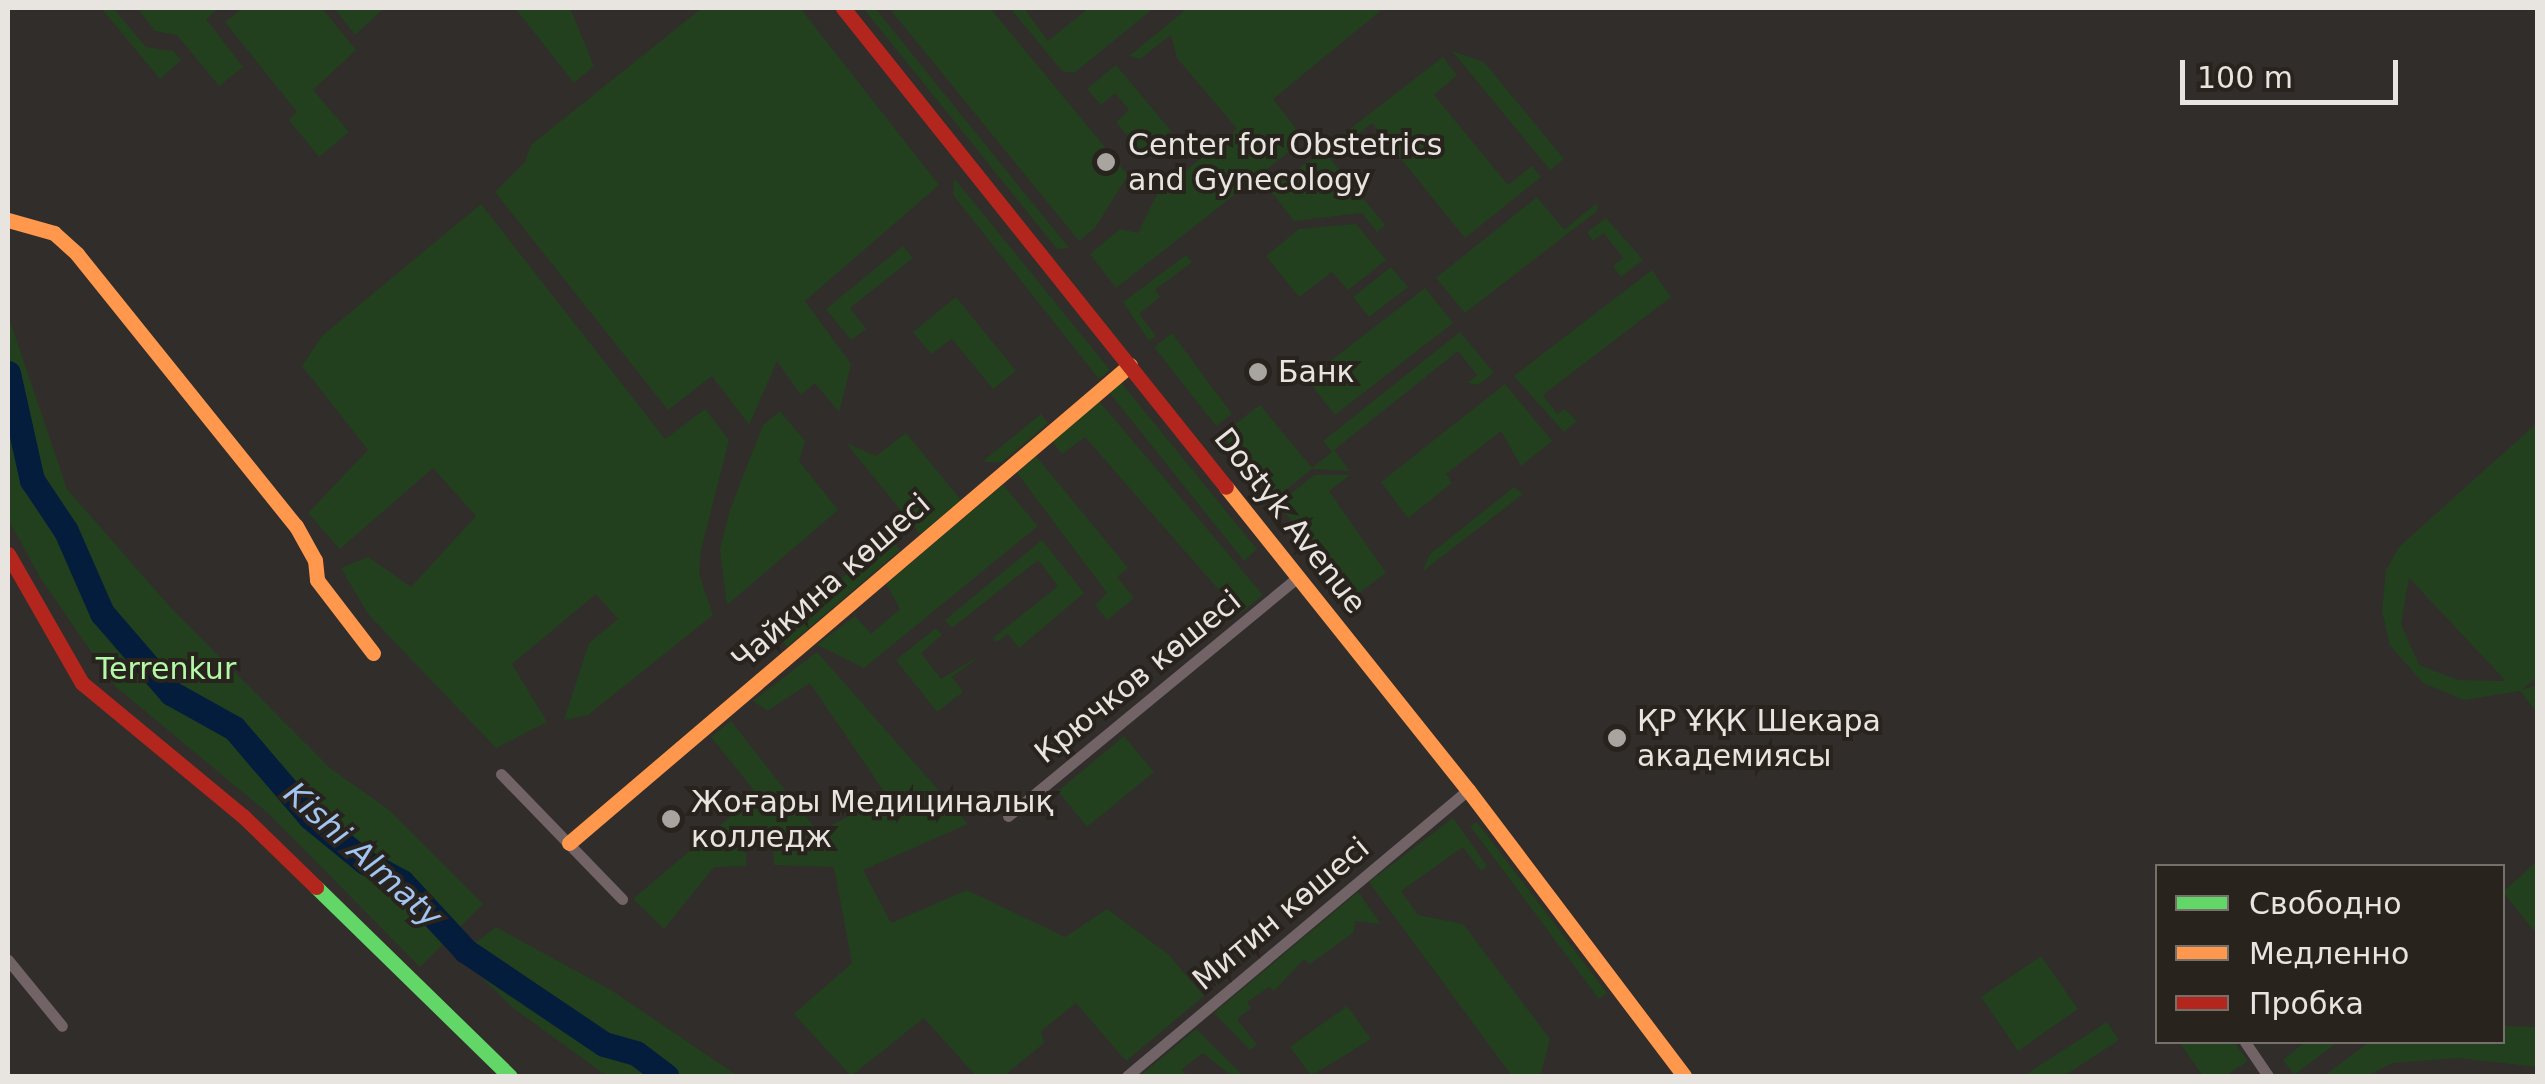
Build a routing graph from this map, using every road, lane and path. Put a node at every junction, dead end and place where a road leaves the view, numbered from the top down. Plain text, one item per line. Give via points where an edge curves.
1 (843, 8) edge
2 (8, 220) edge
3 (1130, 364) junction
4 (8, 554) edge
5 (1299, 576) junction
6 (373, 653) dead end
7 (500, 774) dead end
8 (1468, 790) junction
9 (1008, 816) dead end
10 (569, 843) junction
11 (622, 899) dead end
12 (8, 960) edge
13 (62, 1026) dead end
14 (2246, 1044) edge
15 (510, 1076) edge
16 (1127, 1076) edge
17 (1684, 1076) edge
18 (2268, 1076) edge

1 - 3 street, Dostyk Avenue
2 - 6 street via 54,233 77,254 296,526 318,580
3 - 5 street, Dostyk Avenue
3 - 10 street, Чайкина көшесі
4 - 15 street via 82,683 243,816
5 - 8 street, Dostyk Avenue
5 - 9 street, Крючков көшесі
7 - 10 street
8 - 16 street, Митин көшесі
8 - 17 street, Dostyk Avenue
10 - 11 street
12 - 13 street
14 - 18 street

